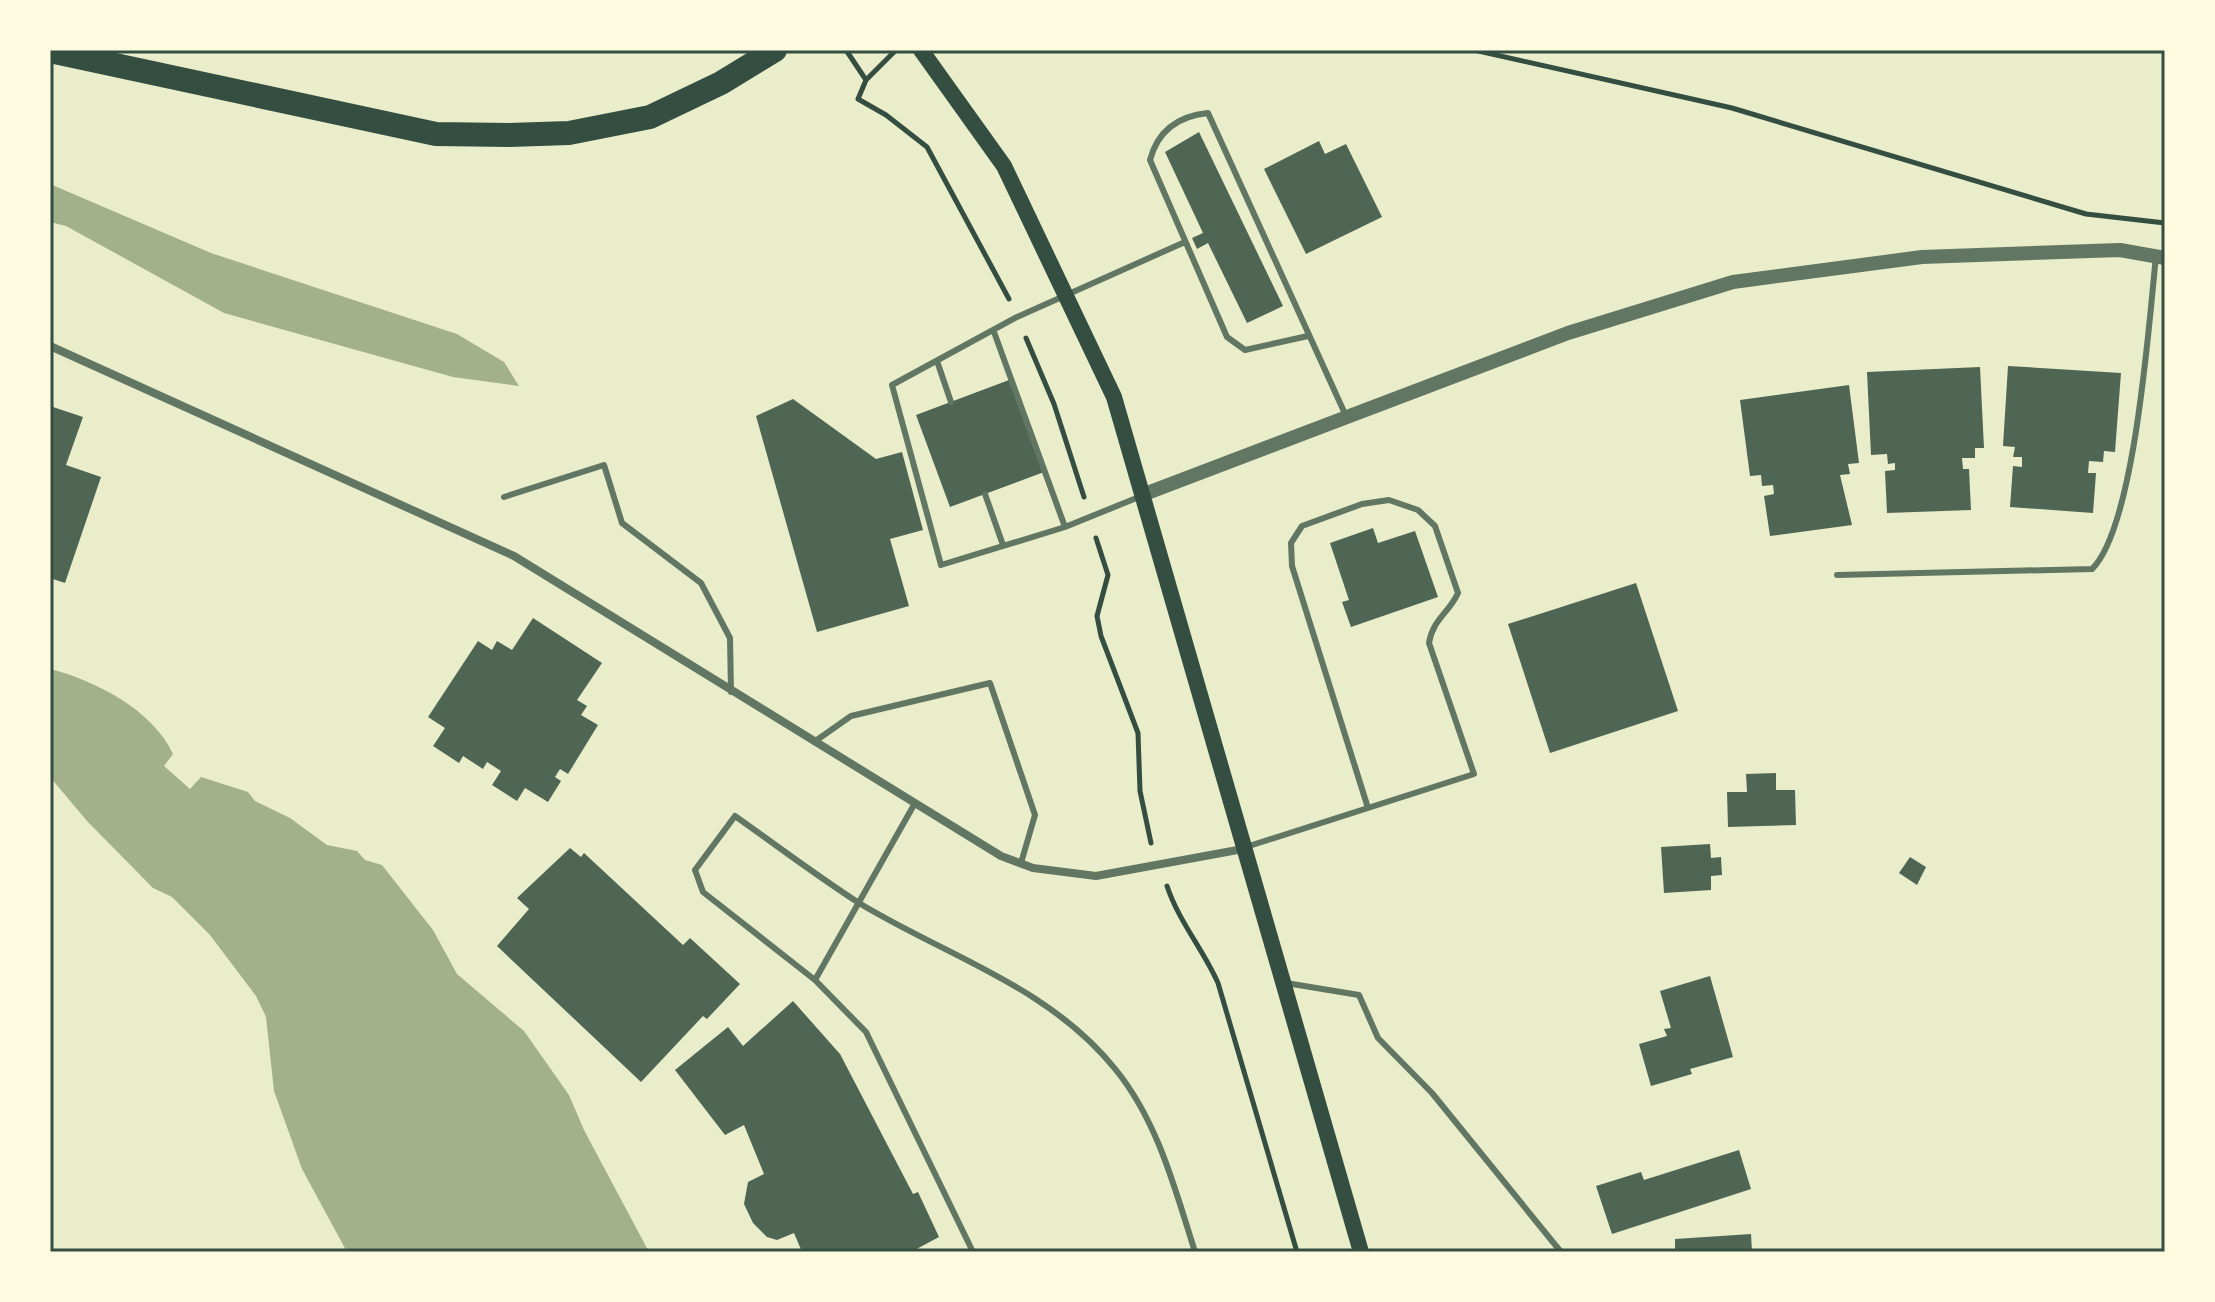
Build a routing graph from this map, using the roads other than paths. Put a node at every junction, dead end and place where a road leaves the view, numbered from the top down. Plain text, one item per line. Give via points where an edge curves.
1 (775, 50) edge
2 (921, 50) edge
3 (50, 51) edge
4 (1185, 242) junction
5 (2161, 257) edge
6 (1065, 294) junction
7 (994, 332) junction
8 (1308, 336) junction
9 (50, 346) edge
10 (937, 361) junction
11 (951, 402) dead end
12 (1346, 416) junction
13 (985, 494) dead end
14 (1142, 495) junction
15 (504, 497) dead end
16 (1065, 527) junction
17 (1003, 545) junction
18 (1837, 575) dead end
19 (731, 692) junction
20 (814, 742) junction
21 (915, 803) junction
22 (1368, 808) junction
23 (1243, 849) junction
24 (1021, 863) junction
25 (860, 903) junction
26 (815, 980) junction
27 (1282, 982) junction
28 (973, 1252) edge
29 (1195, 1252) edge
30 (1361, 1252) edge
31 (1561, 1252) edge

1 - 3 highway via 650,117 569,133 509,135 422,131
2 - 6 main road via 1004,166
4 - 6 lane
4 - 8 lane via 1227,337 1236,344 1245,350
4 - 8 lane via 1150,160 1156,138 1189,115 1208,113
5 - 12 street via 2120,250 1922,257 1733,282 1568,333
5 - 18 lane via 2119,510 2103,557 2092,569
6 - 7 lane
6 - 14 main road via 1114,397
7 - 10 lane
7 - 16 lane
8 - 12 lane
9 - 19 street via 514,556
10 - 11 lane
10 - 17 lane via 892,385 941,565
12 - 14 street
13 - 17 lane
14 - 16 lane
14 - 23 main road
15 - 19 lane via 604,465 622,523 701,583 730,638
16 - 17 lane
19 - 20 street
20 - 21 street
20 - 24 lane via 851,716 990,683 1035,815
21 - 24 street
21 - 25 lane
22 - 22 lane via 1474,774 1429,643 1432,627 1458,593 1435,526 1418,510 1389,500 1302,526 1291,543 1292,566
22 - 23 lane
23 - 24 street via 1096,876
23 - 27 main road
25 - 26 lane
25 - 26 lane via 735,816 695,870 703,892
25 - 29 lane via 1067,1018 1117,1071 1151,1125
26 - 28 lane via 866,1032
27 - 30 main road
27 - 31 lane via 1359,995 1378,1038 1432,1093

